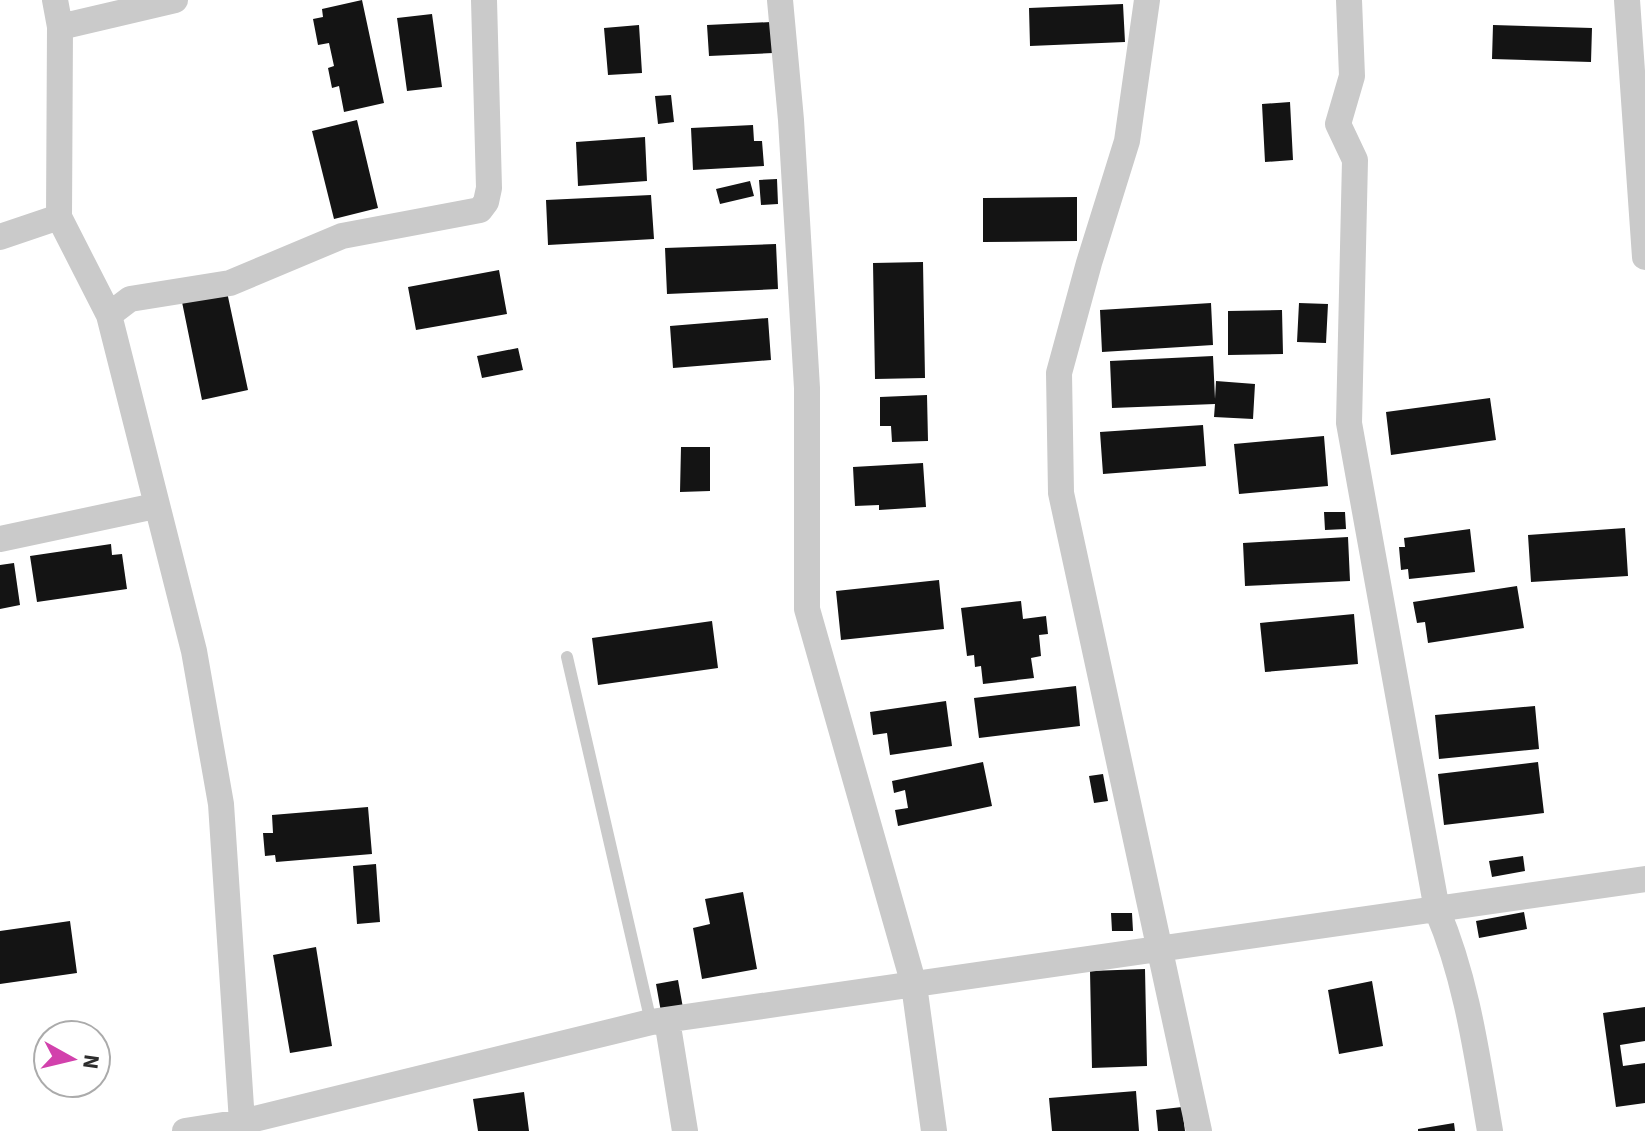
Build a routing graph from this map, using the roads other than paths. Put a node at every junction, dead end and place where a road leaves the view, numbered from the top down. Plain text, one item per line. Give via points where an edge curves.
1 (55, 0) edge
2 (175, 0) edge
3 (484, 0) edge
4 (780, 0) edge
5 (1147, 0) edge
6 (1349, 0) edge
7 (1627, 0) edge
8 (60, 27) junction
9 (59, 217) junction
10 (0, 237) edge
11 (1645, 257) edge
12 (109, 315) junction
13 (155, 506) junction
14 (0, 539) edge
15 (567, 657) dead end
16 (1645, 879) edge
17 (1437, 910) junction
18 (1162, 949) junction
19 (914, 985) junction
20 (659, 1021) junction
21 (242, 1122) junction
22 (185, 1131) edge
23 (685, 1131) edge
24 (934, 1131) edge
25 (1199, 1131) edge
26 (1490, 1131) edge

1 - 8 street
2 - 8 street
3 - 12 street via 489,188 480,210 342,236 230,283 130,299
4 - 19 street via 807,388 807,609
5 - 18 street via 1127,141 1059,373 1061,493 1069,539
6 - 17 street via 1352,76 1338,124 1355,160 1349,423
7 - 11 street
8 - 9 street
9 - 10 street
9 - 12 street
12 - 13 street
13 - 14 street
13 - 21 street via 194,651 221,804
15 - 20 lane
16 - 17 street
17 - 18 street
17 - 26 street via 1453,946 1473,1029
18 - 19 street
18 - 25 street
19 - 20 street
19 - 24 street
20 - 21 street
20 - 23 street
21 - 22 street

